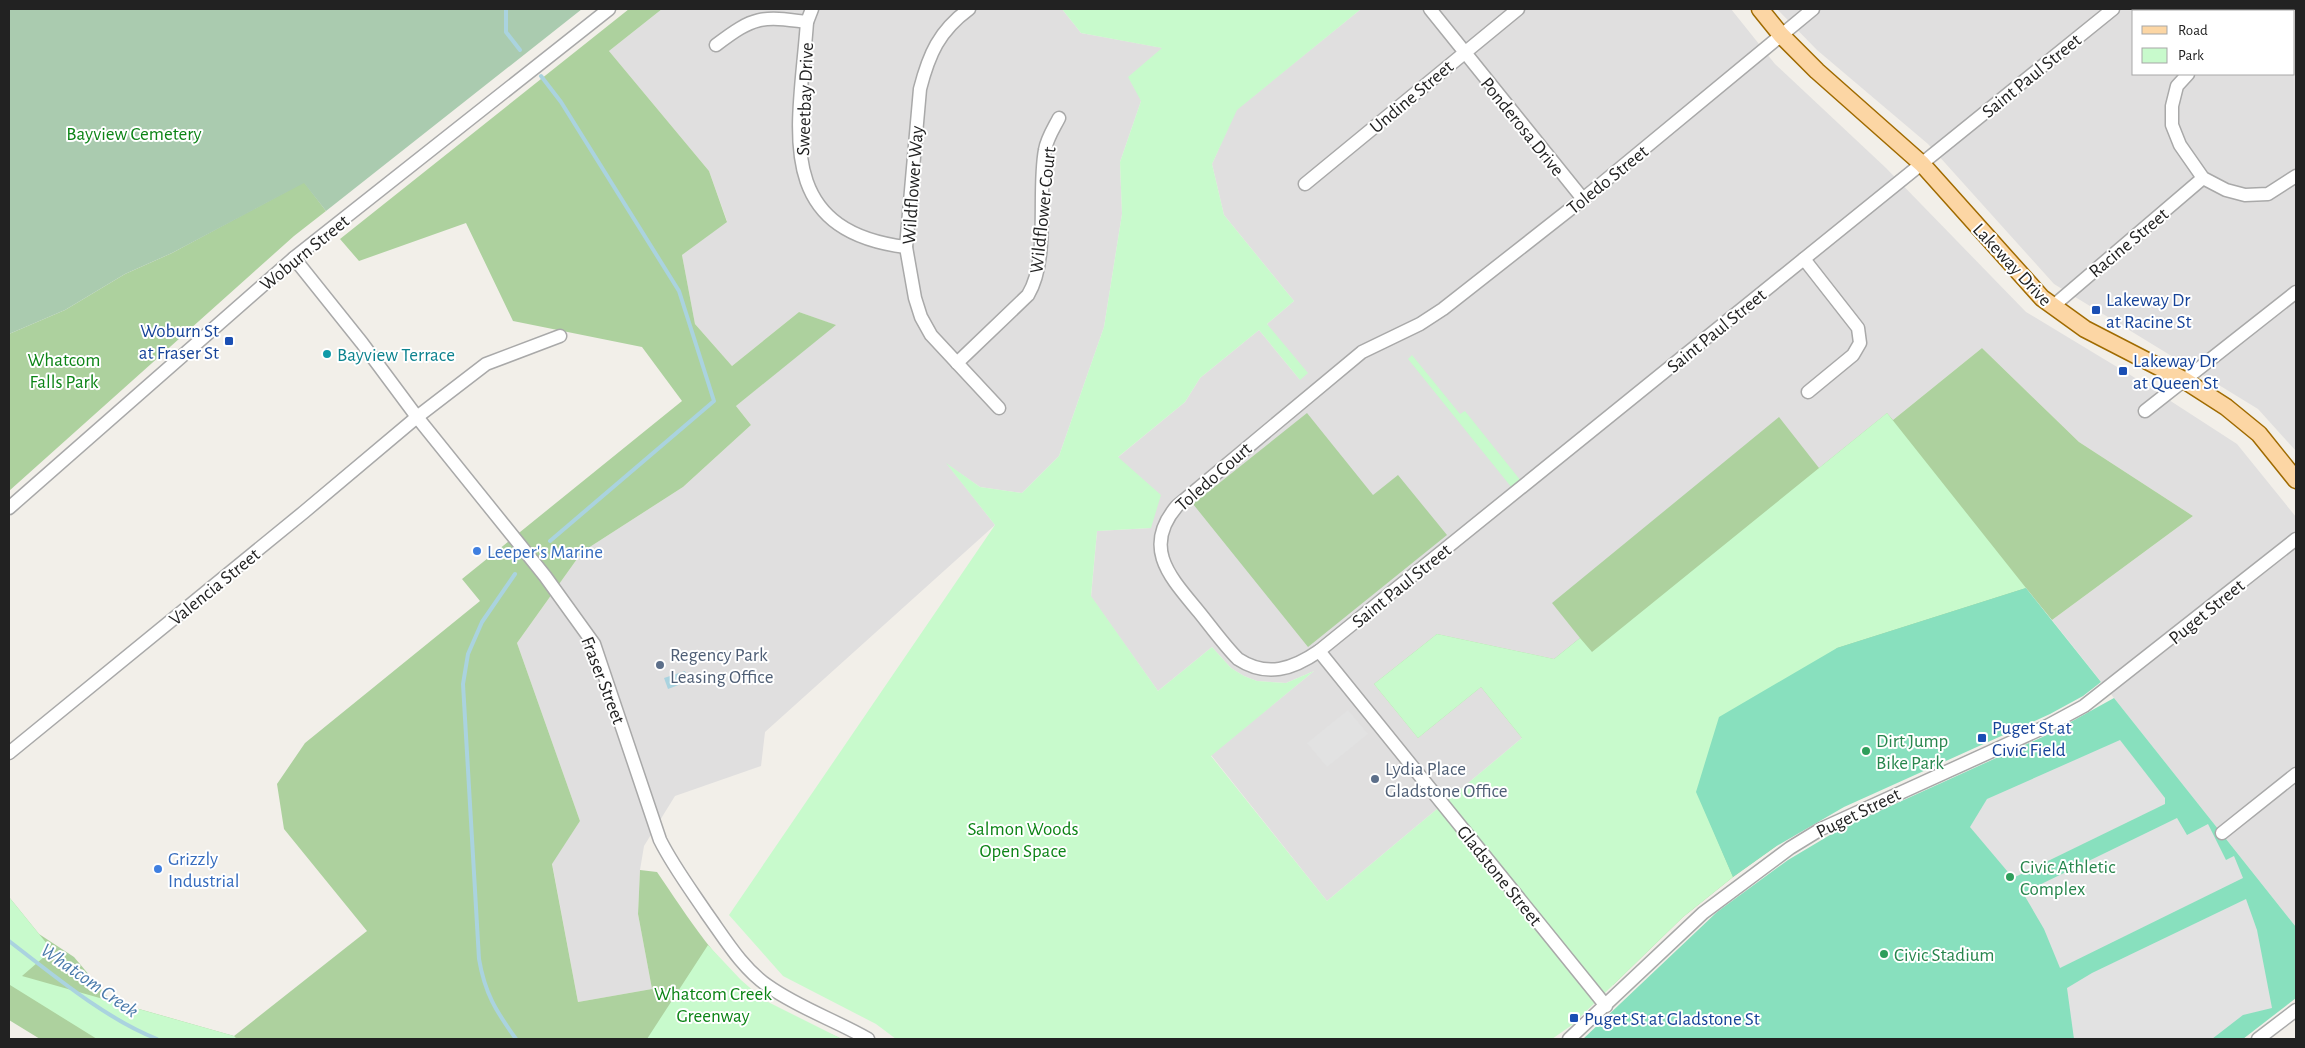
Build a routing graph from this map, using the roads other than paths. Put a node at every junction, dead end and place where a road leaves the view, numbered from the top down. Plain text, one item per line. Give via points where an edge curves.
1 (609, 9) edge
2 (812, 9) edge
3 (969, 9) edge
4 (1430, 9) edge
5 (1518, 9) edge
6 (1760, 9) edge
7 (1813, 9) edge
8 (2113, 9) edge
9 (807, 22) junction
10 (1781, 35) junction
11 (716, 45) dead end
12 (1464, 52) junction
13 (2187, 75) edge
14 (1059, 118) dead end
15 (1922, 164) junction
16 (2296, 176) edge
17 (2203, 178) junction
18 (1305, 184) dead end
19 (1583, 199) junction
20 (906, 247) junction
21 (294, 258) junction
22 (1804, 259) junction
23 (2296, 292) edge
24 (2052, 307) junction
25 (1393, 335) joint
26 (560, 336) dead end
27 (957, 363) junction
28 (2184, 380) junction
29 (1808, 392) dead end
30 (999, 408) dead end
31 (2145, 411) dead end
32 (417, 417) junction
33 (2296, 480) edge
34 (9, 508) edge
35 (2296, 539) edge
36 (1319, 651) junction
37 (9, 753) edge
38 (2296, 774) edge
39 (2222, 833) dead end
40 (1606, 1006) junction
41 (2296, 1010) edge
42 (868, 1039) edge
43 (1569, 1039) edge
44 (2258, 1039) edge

1 - 21 street, Woburn Street
2 - 9 street, Sweetbay Drive
3 - 20 street, Wildflower Way via 939,39 925,69 920,89
4 - 12 street, Ponderosa Drive
5 - 12 street, Undine Street
6 - 10 main road, Lakeway Drive
7 - 10 street, Toledo Street
8 - 15 street, Saint Paul Street
9 - 11 street via 772,18 753,21
9 - 20 street, Sweetbay Drive via 799,141 800,160 810,193 822,210 859,237
10 - 15 main road, Lakeway Drive
10 - 19 street, Toledo Street
12 - 18 street, Undine Street
12 - 19 street, Ponderosa Drive
13 - 17 street via 2177,86 2172,125 2180,145
14 - 27 street, Wildflower Court via 1044,151 1039,265 1033,286 1028,295
15 - 22 street, Saint Paul Street
15 - 24 main road, Lakeway Drive
16 - 17 street via 2268,194 2245,195
17 - 24 street, Racine Street
19 - 25 street, Toledo Street via 1443,309 1420,324
20 - 27 street, Wildflower Way via 921,317 931,335
21 - 32 street, Fraser Street
21 - 34 street, Woburn Street
22 - 29 street via 1858,328 1860,343 1853,355
22 - 36 street, Saint Paul Street
23 - 28 street
24 - 28 main road, Lakeway Drive via 2085,329
25 - 36 street, Toledo Court via 1362,352 1183,500 1171,513 1162,532 1161,552 1168,572 1238,659 1248,665 1274,671 1290,668
26 - 32 street, Valencia Street via 486,364
27 - 30 street, Wildflower Way
28 - 31 street
28 - 33 main road, Lakeway Drive via 2254,430
32 - 37 street, Valencia Street
32 - 42 street, Fraser Street via 545,576 594,644 660,840 671,862 733,951 766,985 789,1000
35 - 40 street, Puget Street via 2084,706 1830,825 1790,848 1703,912
36 - 40 street, Gladstone Street
38 - 39 street
40 - 43 street, Puget Street
41 - 44 street

